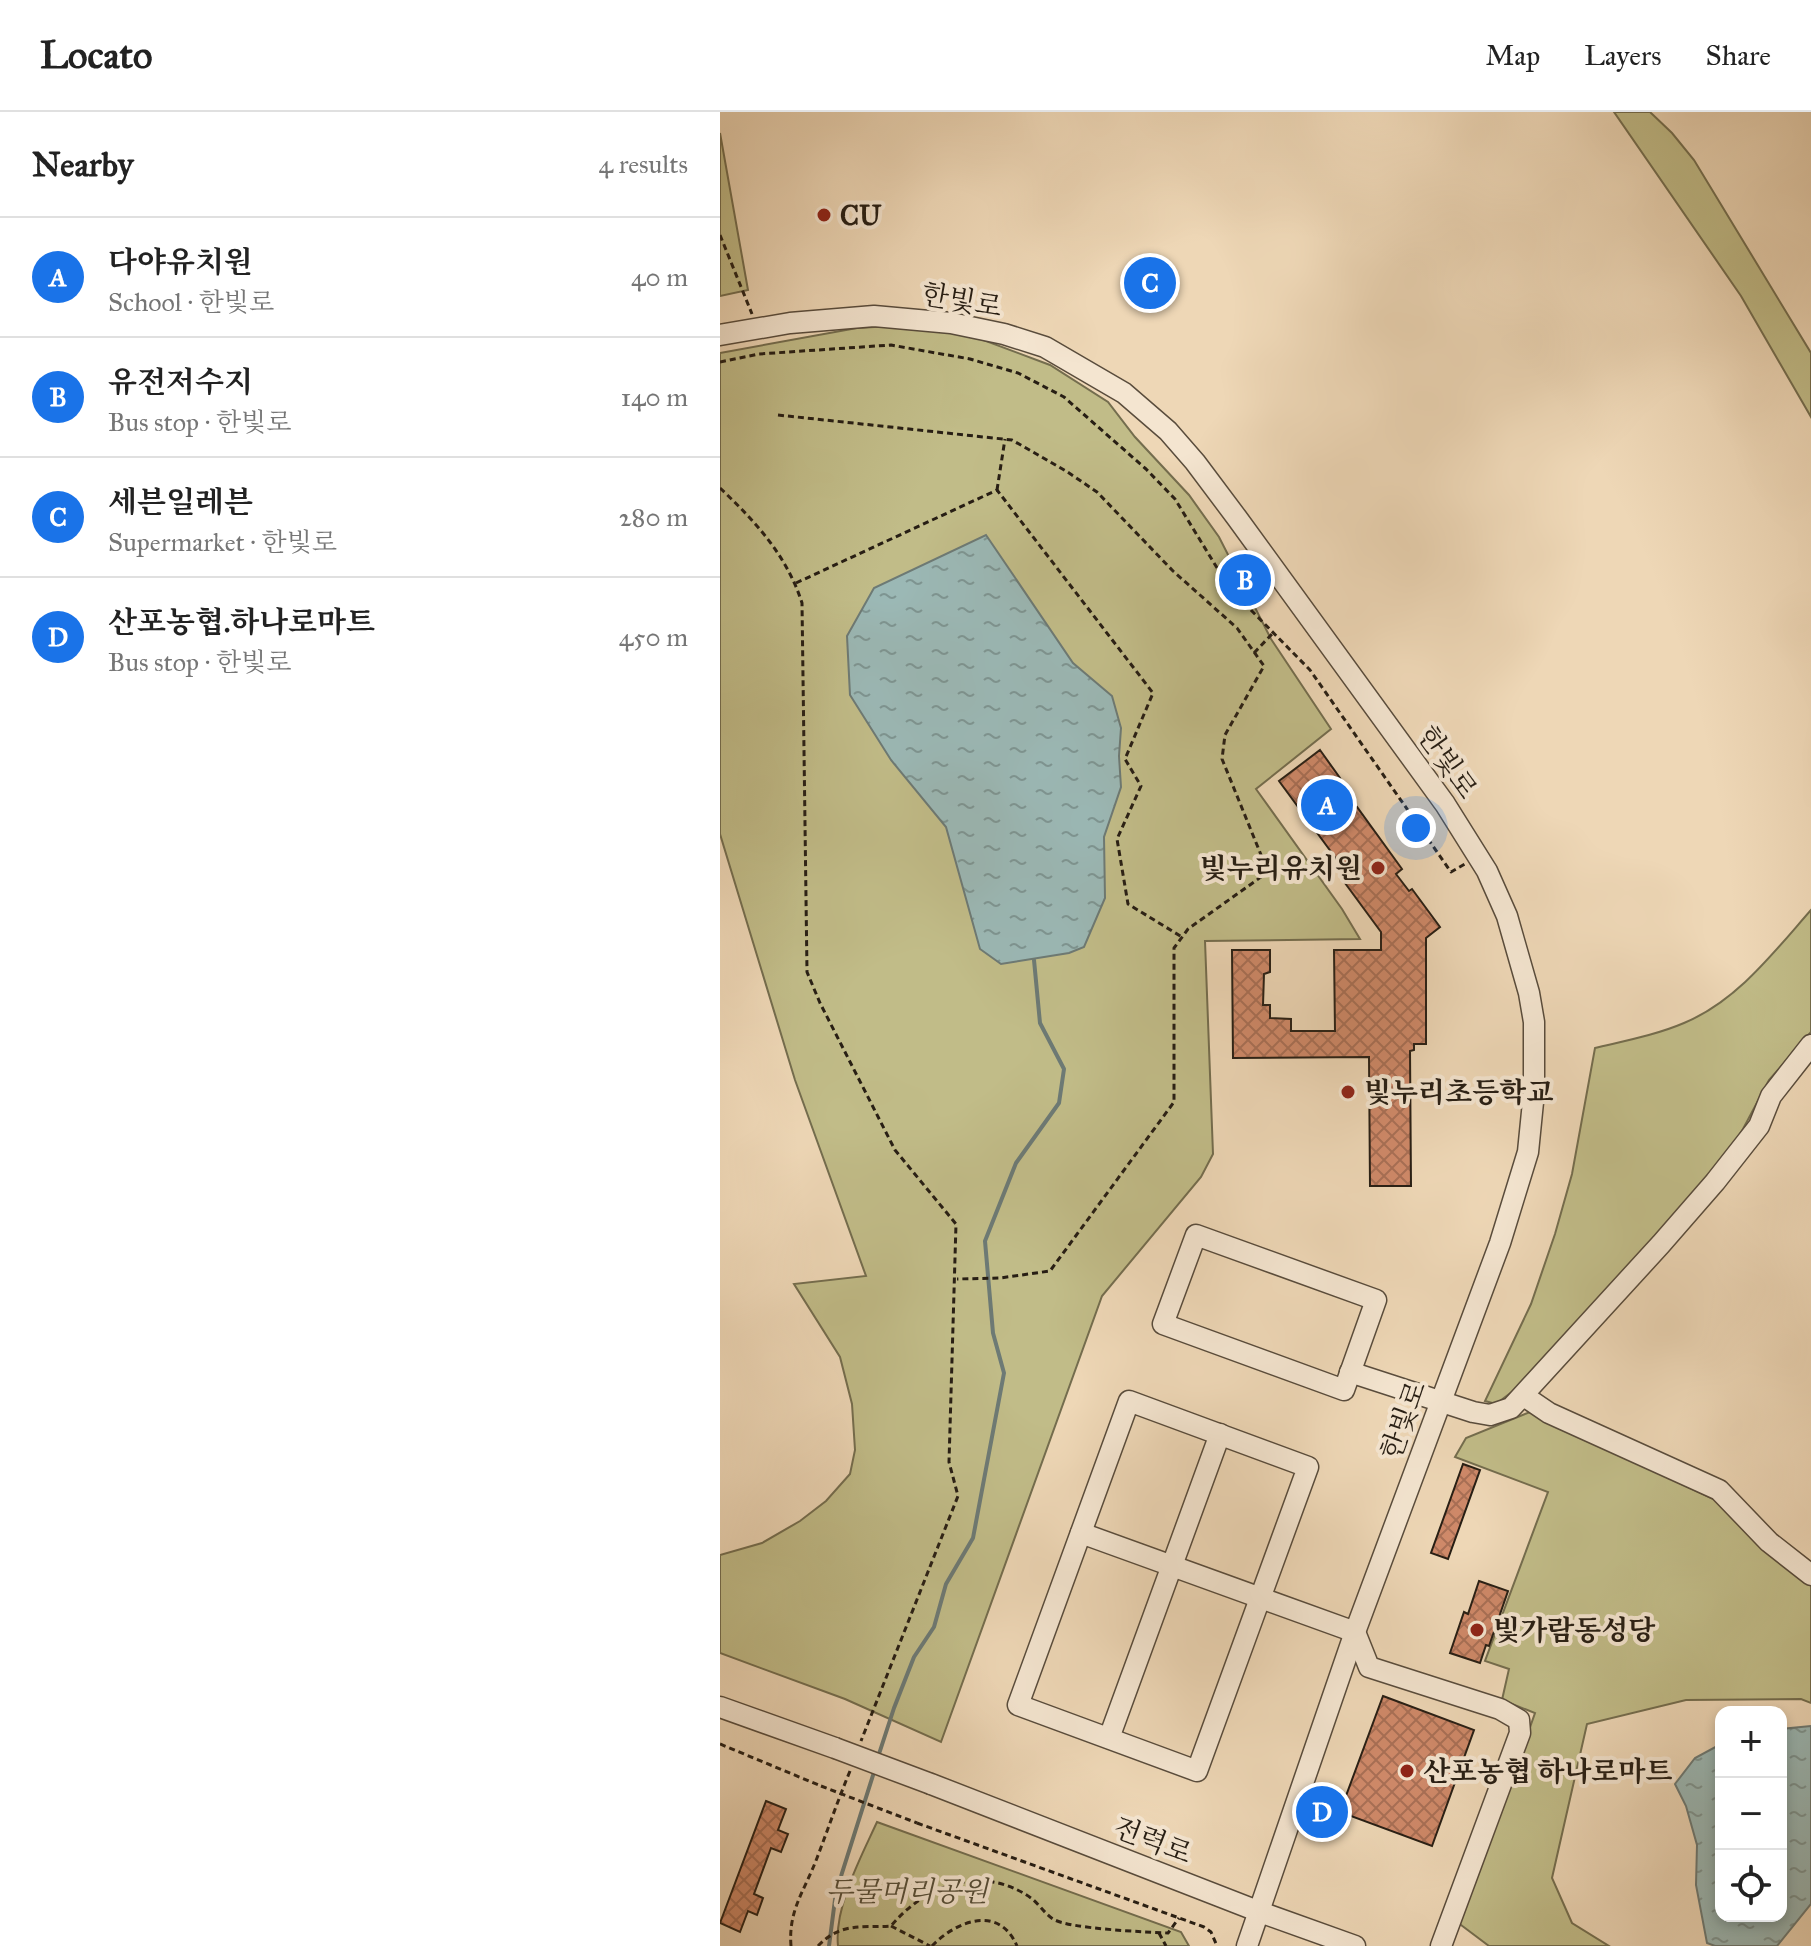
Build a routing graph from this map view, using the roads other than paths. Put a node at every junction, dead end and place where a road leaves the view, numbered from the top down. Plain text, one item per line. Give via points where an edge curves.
1 (720, 335) edge
2 (1811, 1045) edge
3 (1350, 1372) junction
4 (1524, 1396) junction
5 (1440, 1402) junction
6 (1220, 1434) junction
7 (1081, 1533) junction
8 (1172, 1565) junction
9 (1811, 1575) edge
10 (1261, 1597) junction
11 (1355, 1632) junction
12 (720, 1707) edge
13 (1109, 1738) junction
14 (1260, 1912) junction
15 (1247, 1946) edge
16 (1355, 1946) edge
17 (1441, 1946) edge

1 - 5 street, 한빛로 via 874,316 951,323 1045,347 1124,393 1195,462 1445,804 1479,856 1507,916 1529,993 1534,1034 1528,1152
2 - 4 street via 1724,1171
3 - 3 street via 1376,1300 1196,1235 1163,1324 1344,1390
3 - 5 street
4 - 5 street via 1511,1408 1490,1415
4 - 9 street via 1549,1413 1719,1490 1769,1542
5 - 11 street, 한빛로
6 - 7 street via 1129,1401
6 - 8 street
6 - 10 street via 1308,1467
7 - 8 street
7 - 13 street via 1018,1705
8 - 10 street
8 - 13 street
10 - 11 street
10 - 13 street via 1197,1771
11 - 14 street, 한빛로
11 - 17 street via 1369,1667 1500,1709 1521,1724
12 - 14 street, 전력로, bridge
14 - 15 street, 한빛로
14 - 16 street, 전력로

